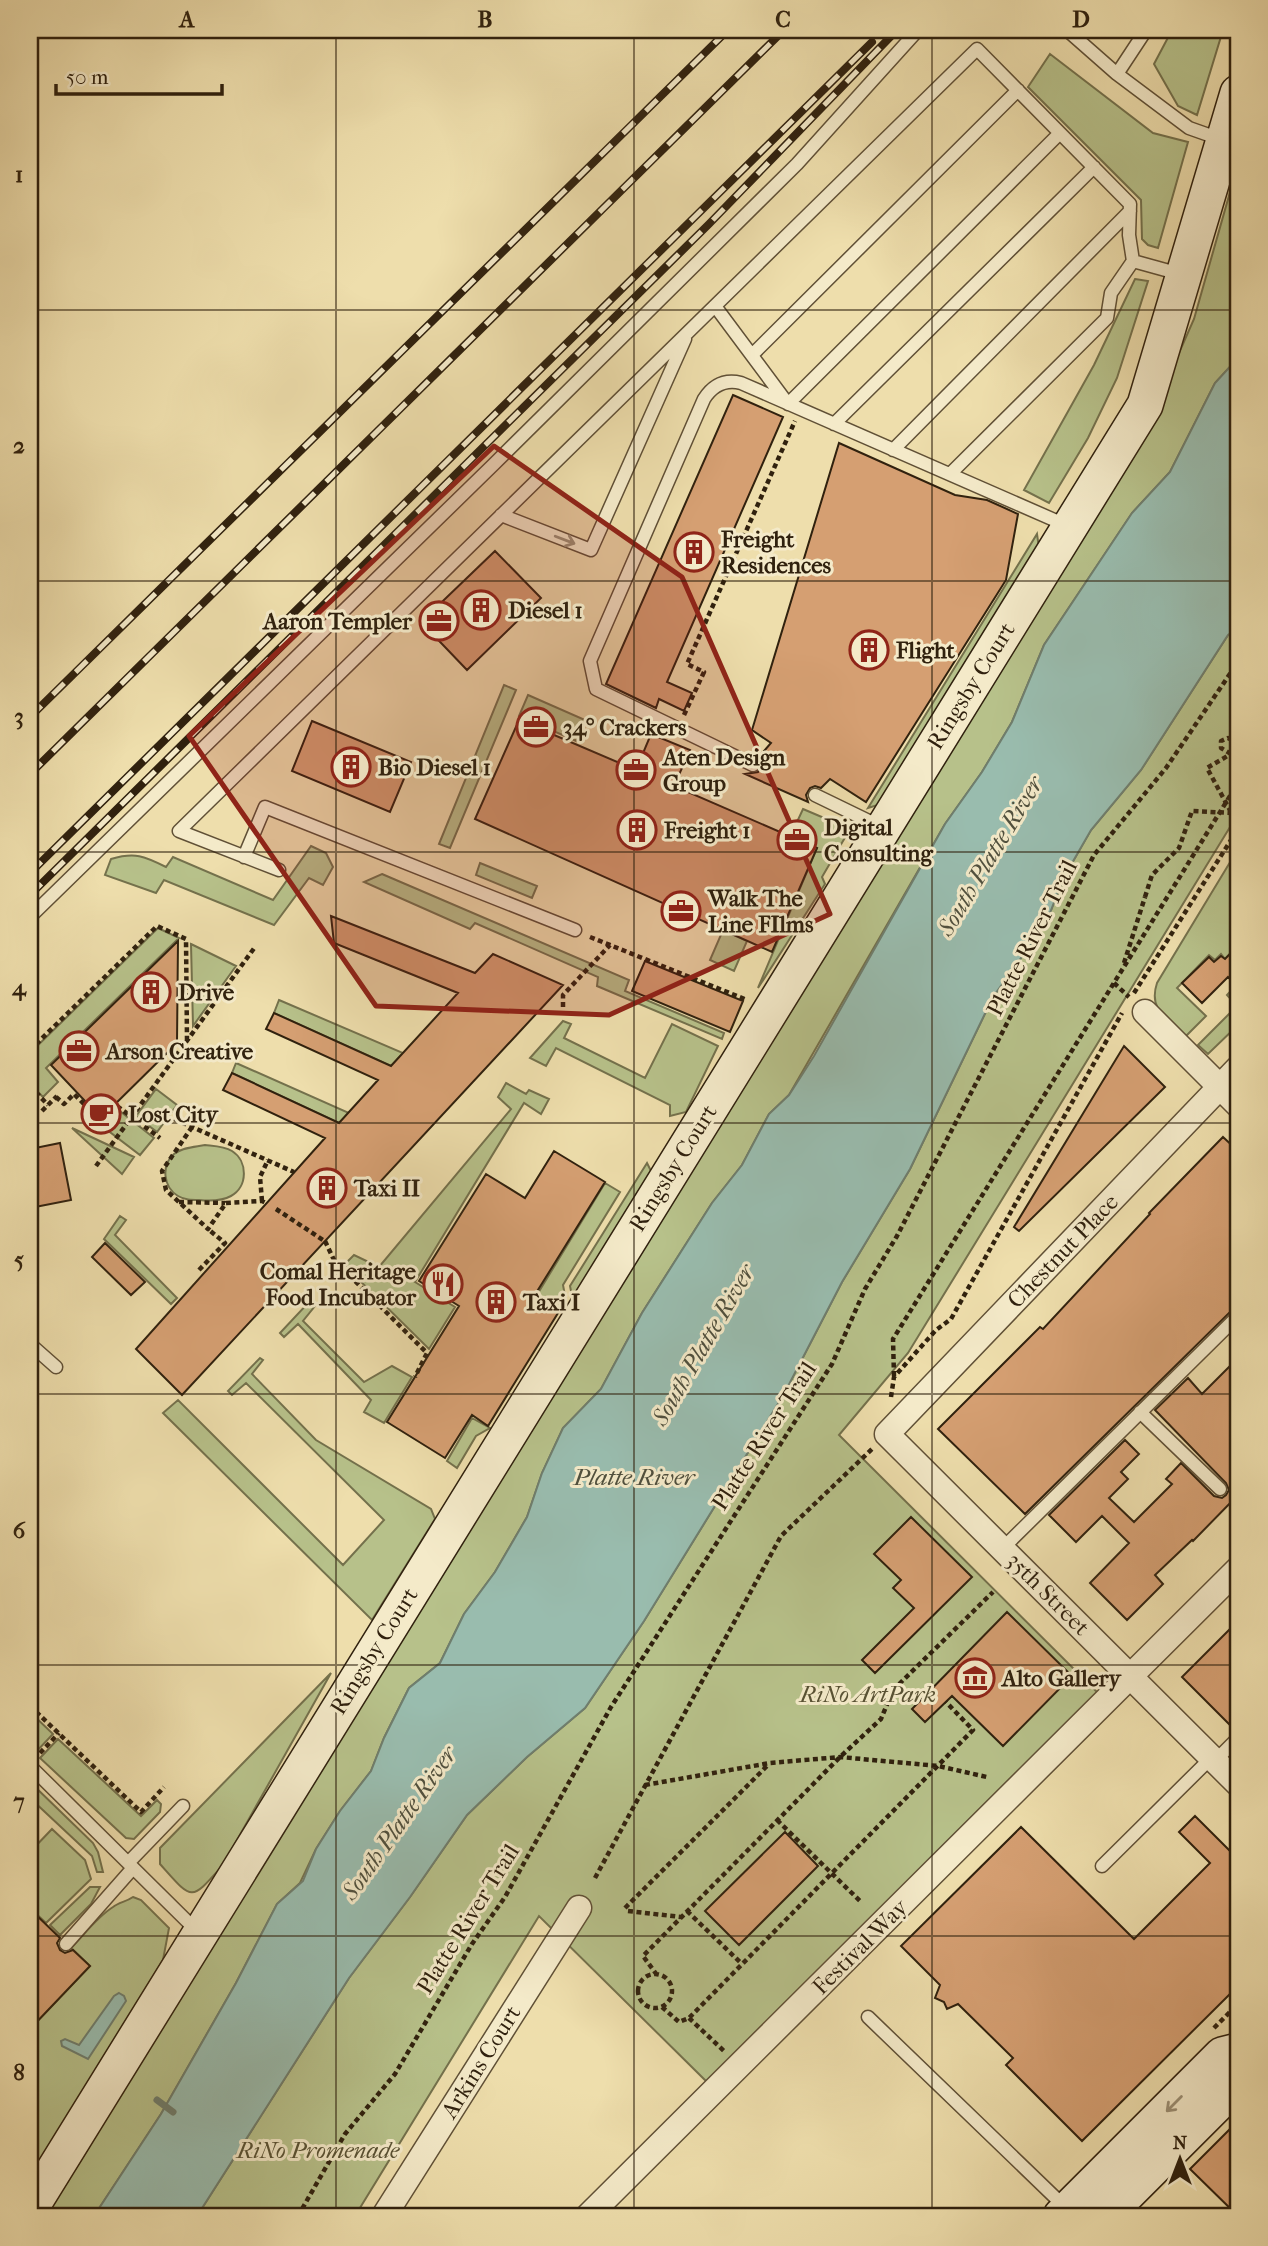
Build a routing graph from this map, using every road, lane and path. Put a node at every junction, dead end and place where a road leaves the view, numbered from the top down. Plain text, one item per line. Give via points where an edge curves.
1 (918, 30) edge
2 (1067, 30) edge
3 (1146, 30) edge
4 (1117, 74) junction
5 (1018, 90) junction
6 (1238, 93) edge
7 (1060, 133) junction
8 (1224, 141) junction
9 (1094, 167) junction
10 (1130, 211) junction
11 (1133, 261) junction
12 (1184, 275) junction
13 (715, 306) junction
14 (689, 331) junction
15 (752, 355) junction
16 (788, 404) junction
17 (834, 424) junction
18 (807, 425) dead end
19 (893, 450) junction
20 (950, 474) junction
21 (501, 515) junction
22 (1069, 526) junction
23 (1238, 662) edge
24 (1238, 714) edge
25 (678, 729) junction
26 (1237, 741) edge
27 (1231, 754) junction
28 (753, 765) dead end
29 (1238, 783) edge
30 (815, 795) dead end
31 (883, 828) junction
32 (1238, 828) edge
33 (244, 857) junction
34 (279, 870) dead end
35 (30, 917) edge
36 (575, 930) joint
37 (610, 944) junction
38 (255, 947) dead end
39 (1122, 970) junction
40 (563, 1007) dead end
41 (1133, 1007) junction
42 (771, 1009) junction
43 (187, 1041) junction
44 (30, 1051) edge
45 (1238, 1068) edge
46 (30, 1086) edge
47 (1220, 1087) junction
48 (48, 1105) junction
49 (1238, 1105) edge
50 (42, 1111) dead end
51 (132, 1116) junction
52 (174, 1119) dead end
53 (192, 1127) junction
54 (160, 1138) dead end
55 (268, 1160) junction
56 (96, 1166) dead end
57 (294, 1172) dead end
58 (179, 1202) junction
59 (226, 1203) junction
60 (276, 1209) dead end
61 (208, 1228) junction
62 (199, 1270) dead end
63 (1238, 1316) edge
64 (30, 1344) edge
65 (56, 1367) dead end
66 (415, 1377) dead end
67 (894, 1377) junction
68 (1140, 1412) junction
69 (887, 1434) junction
70 (860, 1461) dead end
71 (1220, 1489) dead end
72 (1002, 1549) junction
73 (1238, 1570) edge
74 (993, 1592) dead end
75 (1131, 1678) junction
76 (946, 1702) dead end
77 (30, 1706) edge
78 (59, 1733) junction
79 (1238, 1738) edge
80 (840, 1757) junction
81 (1213, 1760) junction
82 (33, 1761) edge
83 (770, 1763) junction
84 (938, 1766) junction
85 (987, 1777) dead end
86 (1238, 1784) edge
87 (646, 1785) junction
88 (164, 1787) dead end
89 (184, 1806) dead end
90 (778, 1820) junction
91 (131, 1866) junction
92 (1102, 1866) dead end
93 (832, 1873) junction
94 (595, 1878) dead end
95 (860, 1902) dead end
96 (579, 1908) dead end
97 (687, 1911) junction
98 (681, 1917) junction
99 (200, 1934) junction
100 (66, 1944) dead end
101 (742, 1964) junction
102 (657, 1975) junction
103 (662, 2007) junction
104 (868, 2017) dead end
105 (689, 2018) junction
106 (1238, 2051) edge
107 (739, 2067) junction
108 (1238, 2082) edge
109 (30, 2208) edge
110 (1065, 2213) edge
111 (298, 2216) edge
112 (384, 2216) edge
113 (588, 2216) edge
114 (1105, 2216) edge

1 - 35 lane via 797,164
2 - 4 lane
3 - 4 lane
4 - 8 lane via 1189,128
5 - 7 lane
5 - 13 lane via 977,49
5 - 15 lane
6 - 8 street, Ringsby Court
7 - 9 lane
7 - 16 lane
8 - 12 street, Ringsby Court
9 - 10 lane via 1130,204
9 - 17 lane
10 - 11 lane
10 - 19 lane
11 - 12 lane
11 - 20 lane via 1111,293 1107,318
12 - 22 street, Ringsby Court via 1144,405
13 - 14 lane
13 - 15 lane
14 - 21 lane
21 -> 14 lane via 591,550
15 - 16 lane
16 - 17 lane
16 - 25 lane via 735,382 709,391 590,661 596,689
17 - 19 lane
18 - 25 path via 796,420 687,664 704,672
19 - 20 lane
20 - 22 lane
21 - 33 lane via 179,831
22 - 31 street, Ringsby Court
23 - 111 path, Platte River Trail via 1167,768 1094,855 897,1236 865,1289 832,1364 611,1707 505,1897 395,2074 345,2134
24 - 26 path, bridge
25 - 28 lane
26 - 27 path, bridge
26 - 27 path via 1221,741 1221,748
27 - 39 path, bridge via 1207,768 1232,813 1192,811 1179,848 1152,876
29 - 39 path
30 - 31 lane
31 - 42 street, Ringsby Court
32 - 41 path
33 - 34 lane
33 - 36 lane via 265,807
36 - 37 path
37 - 40 path via 563,995
37 - 42 path
38 - 43 path
39 - 67 path via 893,1339
41 - 47 street
41 - 67 path via 951,1319
42 - 99 street, Ringsby Court via 466,1494
43 - 44 path via 186,939 157,926
43 - 51 path
45 - 47 street, Chestnut Place
46 - 48 path
47 - 49 street
47 - 69 street, Chestnut Place
48 - 50 path
48 - 51 path via 57,1096 64,1104 74,1094 101,1121 117,1105
51 - 54 path
51 - 56 path
52 - 53 path
53 - 55 path
53 - 58 path via 162,1171 166,1191
55 - 57 path
55 - 59 path via 260,1177 264,1202
58 - 59 path
58 - 61 path
59 - 61 path
60 - 66 path via 324,1241 334,1260 427,1353
61 - 62 path via 225,1243
63 - 68 lane
64 - 65 lane
67 - 69 path
68 - 71 lane
68 - 72 lane
69 - 72 street, 35th Street
70 - 87 path via 781,1536
72 - 75 street, 35th Street
73 - 75 street, Festival Way
74 - 80 path via 893,1690 881,1719
75 - 81 street, 35th Street
75 - 107 street, Festival Way
76 - 84 path via 973,1730
77 - 78 path
78 - 82 path
78 - 88 path via 141,1812
79 - 81 lane
80 - 83 path
80 - 84 path
80 - 90 path
81 - 86 street, 35th Street
81 - 92 lane
82 - 91 lane
83 - 87 path
83 - 98 path via 626,1910
84 - 85 path
84 - 93 path
87 - 94 path
89 - 91 lane
90 - 93 path
90 - 97 path
91 - 99 lane
91 - 100 lane
93 - 95 path
93 - 101 path
96 - 112 street, Arkins Court
97 - 98 path
97 - 101 path
98 - 102 path via 643,1956
99 - 109 street, Ringsby Court
101 - 105 path
102 - 103 path via 666,1978 672,1988 671,1999
102 - 103 path via 645,1978 638,1992 646,2005
103 - 105 path via 679,2022
104 - 110 lane
105 - 107 path
106 -> 110 street via 1222,2056
107 - 113 street, Festival Way
108 - 114 street

